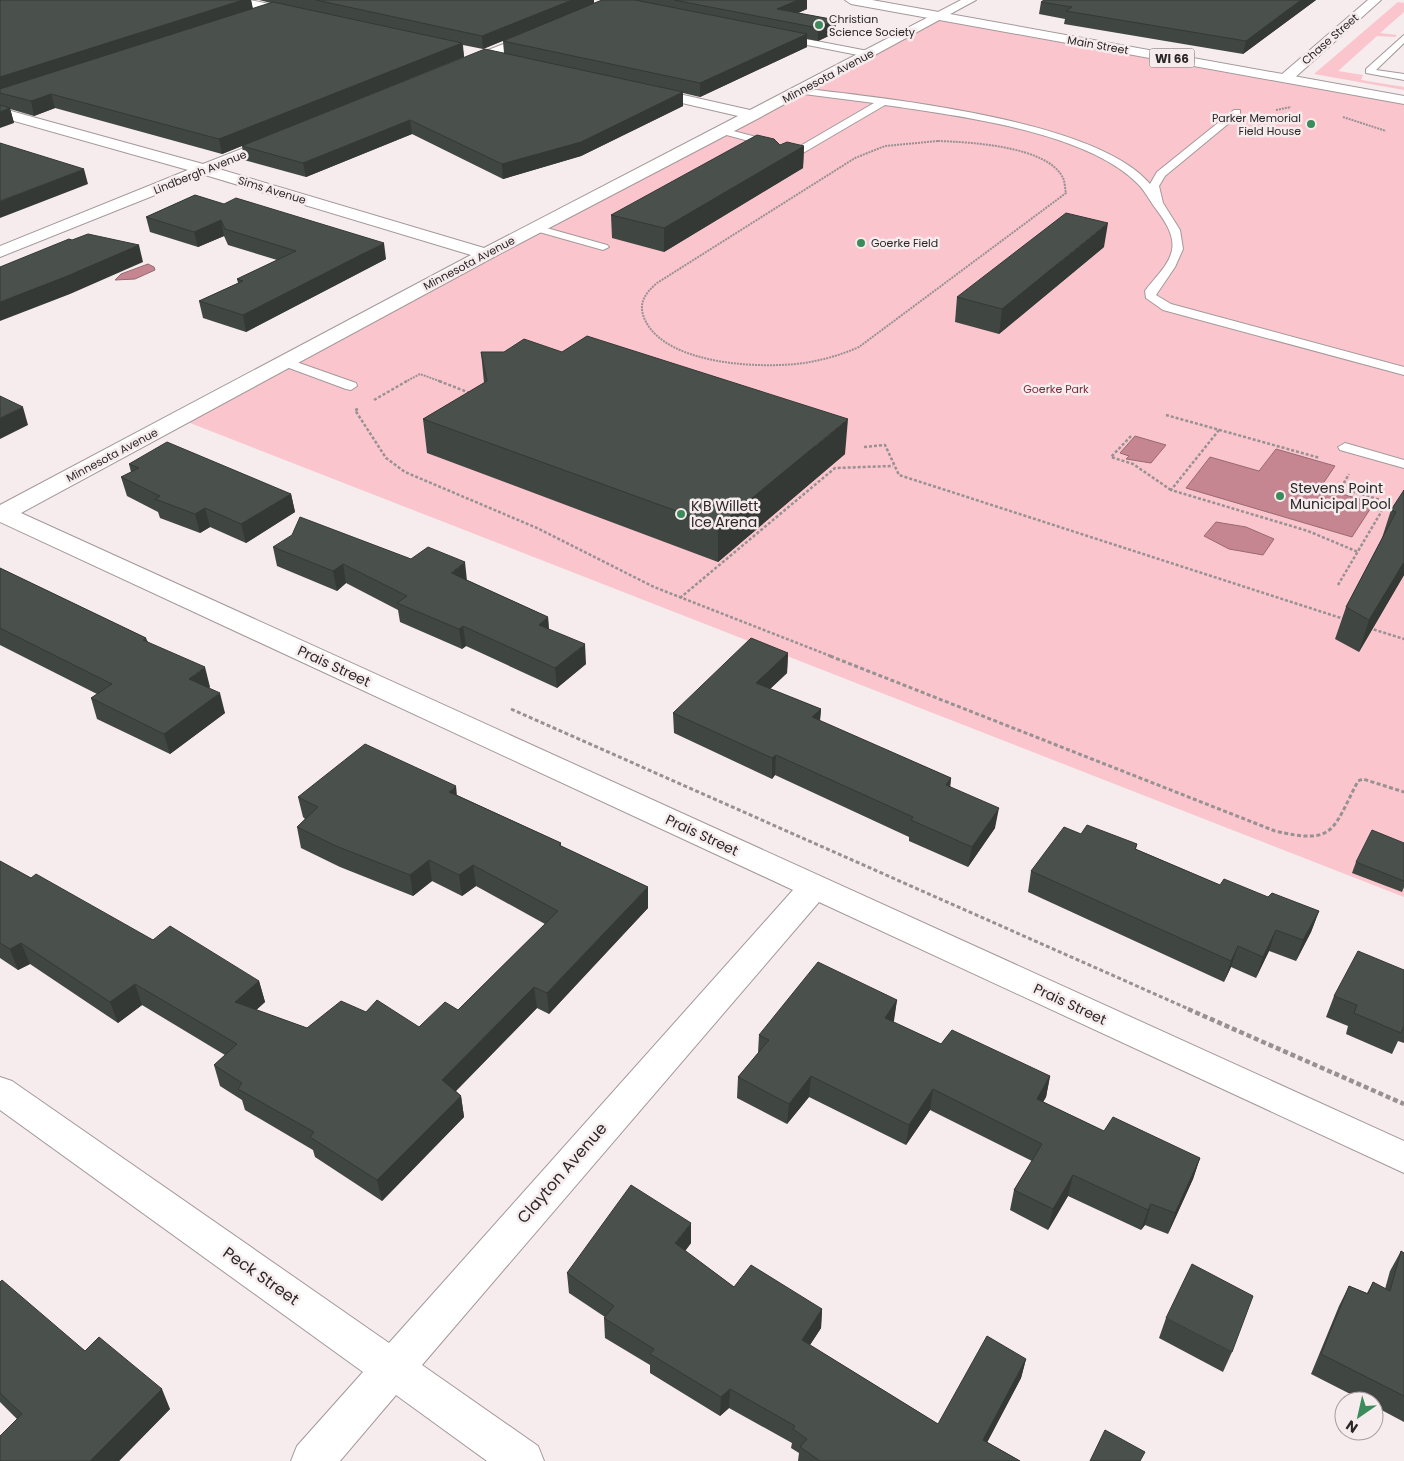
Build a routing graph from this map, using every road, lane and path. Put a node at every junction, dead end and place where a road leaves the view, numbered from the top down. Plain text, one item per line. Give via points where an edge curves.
1 (233, 0) edge
2 (301, 0) edge
3 (851, 0) edge
4 (925, 0) edge
5 (970, 0) edge
6 (1375, 0) edge
7 (274, 9) junction
8 (940, 16) junction
9 (309, 17) edge
10 (247, 18) edge
11 (550, 29) edge
12 (775, 36) edge
13 (1404, 38) edge
14 (460, 50) edge
15 (868, 54) junction
16 (486, 55) junction
17 (1384, 56) junction
18 (1394, 58) dead end
19 (505, 60) edge
20 (449, 70) edge
21 (1404, 77) edge
22 (1286, 78) junction
23 (632, 88) edge
24 (799, 91) junction
25 (1404, 100) edge
26 (884, 101) junction
27 (0, 103) edge
28 (1237, 112) dead end
29 (754, 115) junction
30 (1341, 117) dead end
31 (722, 131) junction
32 (1386, 131) dead end
33 (288, 136) edge
34 (205, 170) junction
35 (1066, 193) joint
36 (1158, 204) junction
37 (536, 228) junction
38 (603, 247) dead end
39 (0, 252) edge
40 (486, 254) junction
41 (285, 362) junction
42 (1404, 371) edge
43 (351, 386) dead end
44 (478, 395) edge
45 (372, 401) dead end
46 (364, 406) dead end
47 (1166, 415) dead end
48 (1219, 430) junction
49 (1131, 436) dead end
50 (864, 447) dead end
51 (1345, 448) dead end
52 (1327, 460) dead end
53 (1404, 464) edge
54 (893, 466) junction
55 (1354, 467) dead end
56 (1171, 490) junction
57 (1, 513) edge
58 (1358, 552) junction
59 (1338, 585) dead end
60 (679, 598) junction
61 (1348, 621) edge
62 (1367, 627) edge
63 (1404, 639) edge
64 (508, 708) dead end
65 (1404, 792) edge
66 (814, 887) junction
67 (0, 1091) edge
68 (1404, 1104) edge
69 (1404, 1158) edge
70 (392, 1368) junction
71 (312, 1461) edge
72 (523, 1461) edge

1 - 7 street
2 - 7 street
3 - 8 street, Main Street / WI 66
4 - 8 street
5 - 8 street, Minnesota Avenue
6 - 22 street, Chase Street
7 - 9 street
7 - 10 street
8 - 15 street, Minnesota Avenue
8 - 22 street, Main Street / WI 66
11 - 16 street
12 - 15 lane
13 - 17 lane
14 - 16 street
15 - 24 street, Minnesota Avenue
16 - 19 street
16 - 20 street
17 - 18 lane
17 - 21 lane via 1369,71
22 - 25 street, Main Street / WI 66
23 - 29 street
24 - 26 lane
24 - 29 street, Minnesota Avenue
26 - 31 lane via 783,160 785,152 770,143
26 - 36 lane via 1017,127 1077,143 1126,169 1140,180
27 - 34 street, Sims Avenue
28 - 36 lane via 1156,180
29 - 31 street, Minnesota Avenue
30 - 32 path
31 - 37 street, Minnesota Avenue
33 - 34 street, Lindbergh Avenue
34 - 39 street, Lindbergh Avenue
34 - 40 street, Sims Avenue
35 - 35 path via 1067,186 1058,171 1015,150 948,141 885,146 855,158 656,283 642,300 640,310 644,321 659,337 702,356 772,365 836,356 859,347
36 - 42 lane via 1174,227 1178,252 1169,270 1151,291 1150,296 1156,302
37 - 38 lane
37 - 40 street, Minnesota Avenue
40 - 41 street, Minnesota Avenue
41 - 43 lane
41 - 57 street, Minnesota Avenue
44 - 45 path via 420,374
46 - 60 path via 356,410 368,431 386,458 405,472 537,528
47 - 48 path
48 - 52 path
48 - 56 path
49 - 56 path via 1111,457 1133,464
50 - 54 path via 885,445
51 - 53 lane
54 - 60 path via 835,468
54 - 61 path via 899,475
55 - 58 path via 1341,488 1387,502
56 - 58 path via 1308,531
57 - 66 street, Prais Street
58 - 59 path
60 - 65 path via 1276,831 1300,837 1322,836 1333,825 1358,781 1363,779
62 - 63 path
64 - 68 path
66 - 69 street, Prais Street
66 - 70 street, Clayton Avenue
67 - 70 street, Peck Street
70 - 71 street, Clayton Avenue
70 - 72 street, Peck Street

